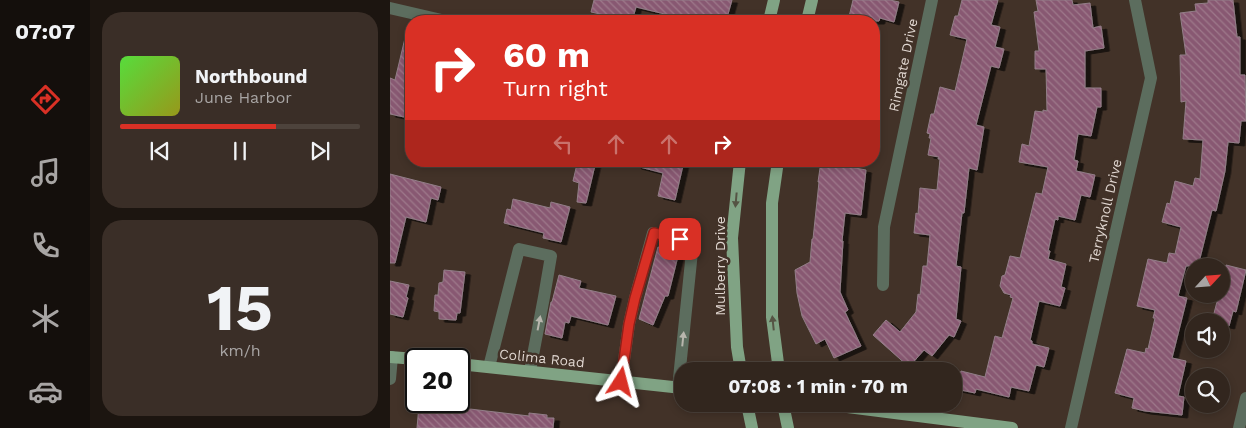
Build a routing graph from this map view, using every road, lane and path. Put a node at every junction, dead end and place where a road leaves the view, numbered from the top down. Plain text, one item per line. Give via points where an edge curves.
1 (774, 0) edge
2 (812, 0) edge
3 (932, 0) edge
4 (1135, 0) edge
5 (390, 8) edge
6 (420, 15) edge
7 (770, 15) edge
8 (808, 15) edge
9 (739, 167) edge
10 (777, 167) edge
11 (883, 285) dead end
12 (391, 357) edge
13 (405, 359) edge
14 (682, 362) edge
15 (740, 362) edge
16 (778, 362) edge
17 (470, 365) edge
18 (489, 367) junction
19 (530, 371) junction
20 (390, 379) edge
21 (621, 382) junction
22 (674, 387) edge
23 (1246, 398) edge
24 (749, 412) edge
25 (785, 412) edge
26 (887, 412) edge
27 (752, 428) edge
28 (788, 428) edge
29 (1012, 428) edge
30 (1071, 428) edge
31 (1239, 428) edge

1 - 7 main road
2 - 8 main road
3 - 11 street, Rimgate Drive via 884,227
4 - 30 street, Terryknoll Drive via 1151,78
5 - 6 street
9 -> 15 main road, Mulberry Drive via 732,238
16 -> 10 main road via 772,317 772,203
12 - 13 main road
12 - 20 street
14 -> 21 street via 693,242 654,233 629,324
17 - 18 main road, Colima Road
18 - 19 main road, Colima Road
19 -> 18 street via 551,256 519,249
19 - 21 main road, Colima Road
21 - 22 main road, Colima Road
23 - 31 street
24 - 27 main road
25 - 28 main road
26 - 29 main road

